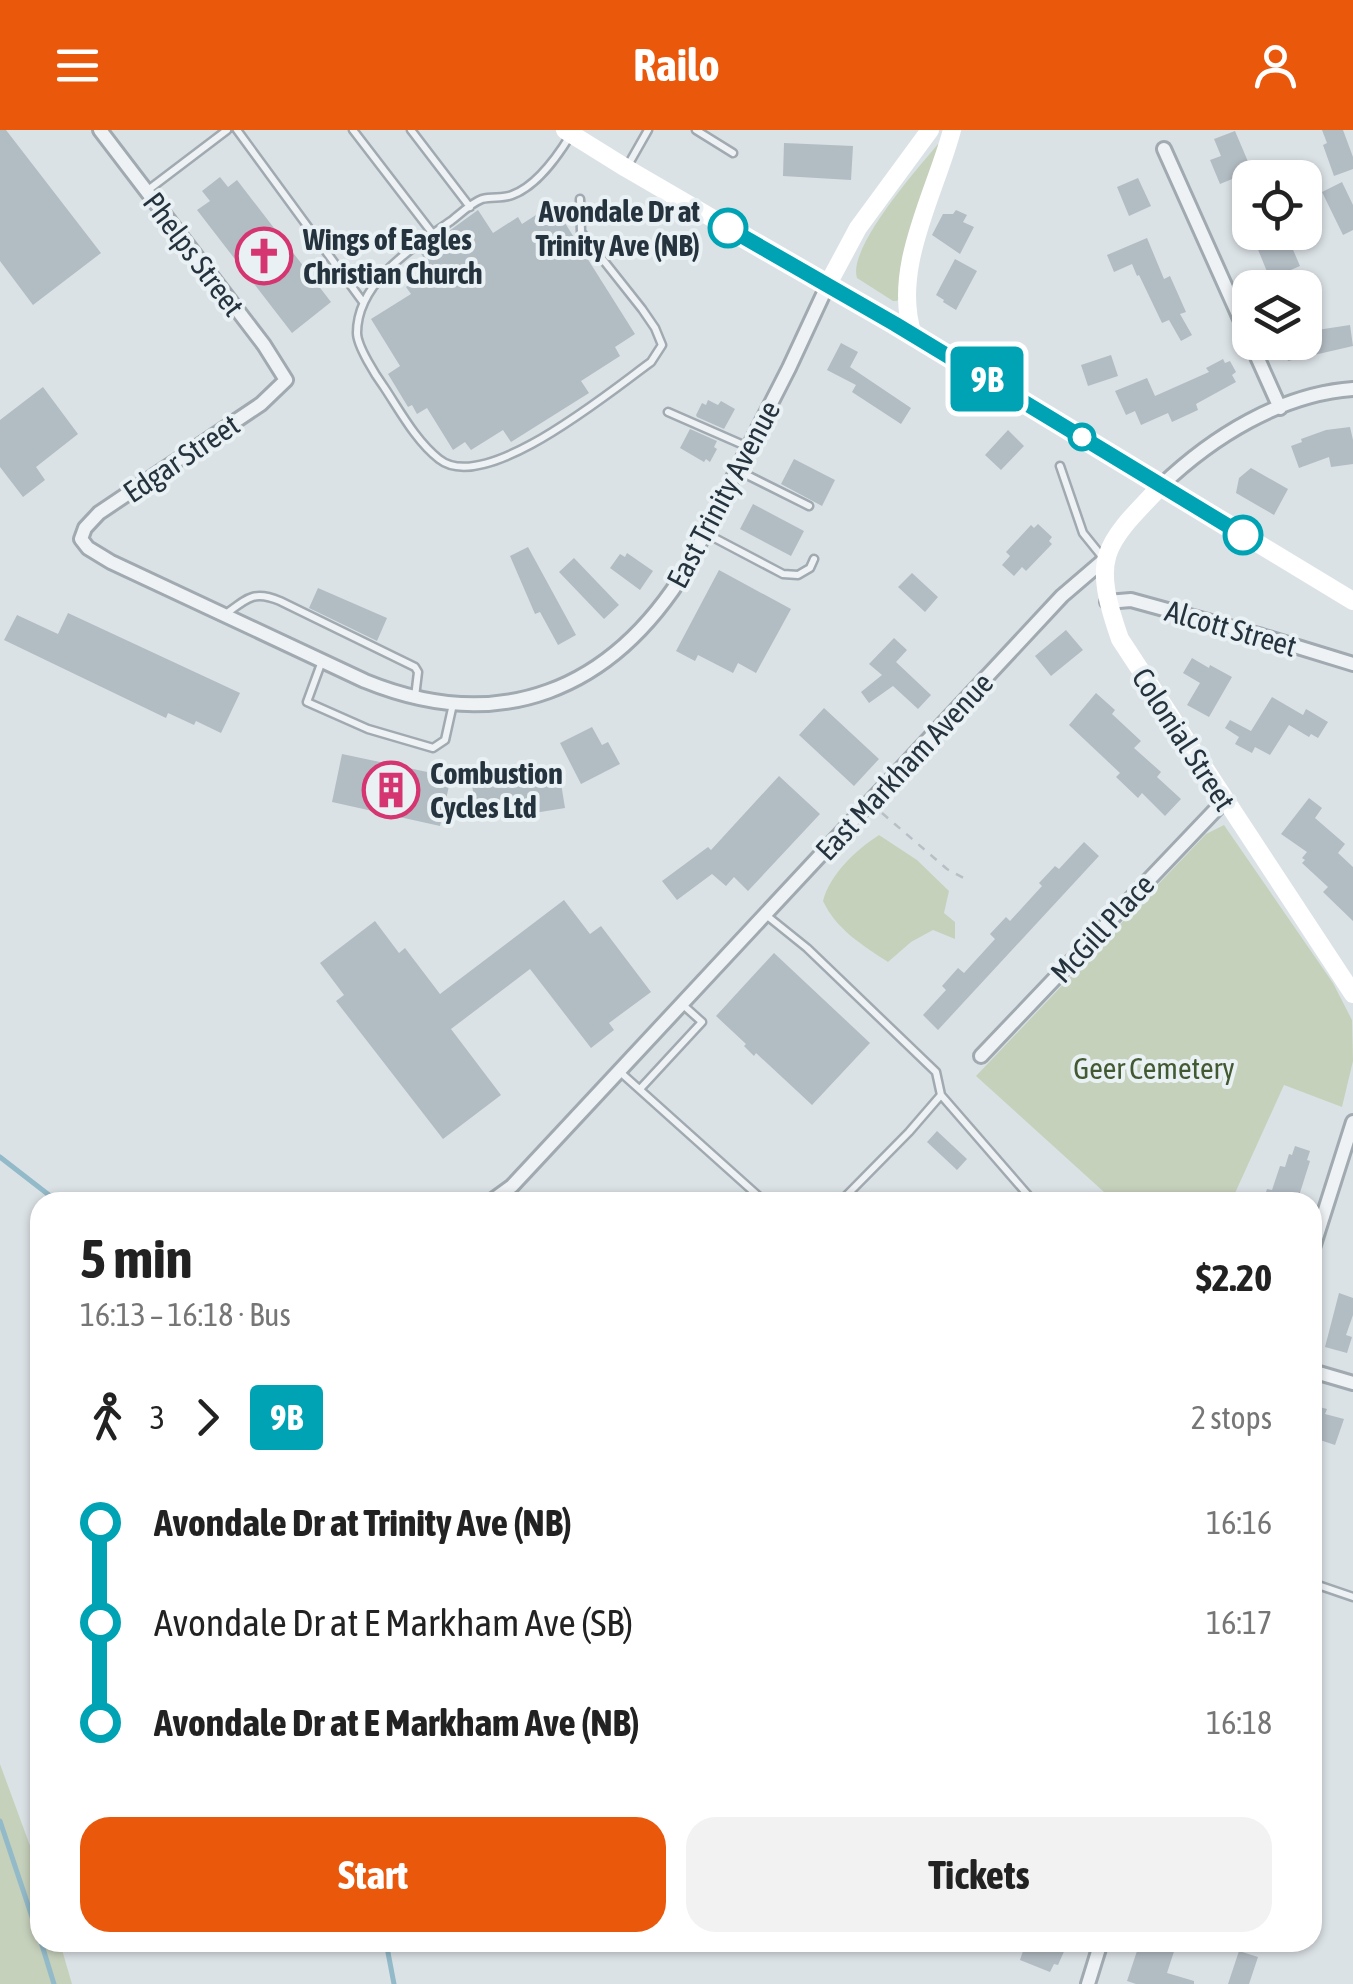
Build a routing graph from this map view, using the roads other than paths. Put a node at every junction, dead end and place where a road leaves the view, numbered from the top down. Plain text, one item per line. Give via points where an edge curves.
1 (100, 130) edge
2 (227, 130) edge
3 (237, 130) edge
4 (354, 130) edge
5 (411, 130) edge
6 (648, 130) edge
7 (696, 130) edge
8 (930, 130) edge
9 (952, 130) edge
10 (568, 132) edge
11 (1164, 149) dead end
12 (734, 153) dead end
13 (626, 168) junction
14 (146, 191) junction
15 (580, 200) dead end
16 (470, 207) junction
17 (433, 234) junction
18 (828, 284) junction
19 (363, 302) junction
20 (914, 335) junction
21 (286, 380) joint
22 (1353, 388) edge
23 (1280, 408) junction
24 (668, 412) dead end
25 (749, 447) junction
26 (1060, 466) dead end
27 (738, 470) junction
28 (1162, 486) junction
29 (810, 506) dead end
30 (706, 533) junction
31 (81, 539) joint
32 (814, 559) dead end
33 (1104, 560) junction
34 (1353, 601) edge
35 (1107, 602) junction
36 (225, 614) junction
37 (322, 661) junction
38 (1353, 664) edge
39 (415, 698) junction
40 (453, 704) junction
41 (1224, 801) junction
42 (765, 914) junction
43 (1353, 994) edge
44 (682, 1004) junction
45 (981, 1056) dead end
46 (620, 1070) junction
47 (640, 1089) junction
48 (941, 1095) junction
49 (1353, 1122) edge
50 (504, 1192) edge
51 (754, 1192) edge
52 (850, 1192) edge
53 (1025, 1192) edge
54 (1322, 1220) edge
55 (1322, 1374) edge
56 (1353, 1383) edge
57 (1322, 1586) edge
58 (1353, 1597) edge
59 (1098, 1952) edge
60 (1088, 1984) edge

1 - 14 street, Phelps Street
2 - 14 lane
3 - 19 lane
4 - 17 lane
5 - 16 lane
6 - 13 lane
7 - 12 lane
8 - 18 street, East Trinity Avenue via 858,228
9 - 20 street via 908,266 905,295
10 - 13 street
10 - 16 lane via 541,175 513,195
11 - 23 street
13 - 18 street
14 - 21 street, Phelps Street
15 - 19 lane via 581,232 649,318 662,345 651,362 517,453 481,466 440,461 377,377 356,336
16 - 17 lane
17 - 19 lane via 395,260
18 - 20 street
18 - 25 street, East Trinity Avenue
20 - 28 street
21 - 31 street, Edgar Street via 261,404 99,512
22 - 23 street, East Markham Avenue
23 - 28 street, East Markham Avenue via 1218,440
24 - 25 lane
25 - 27 street, East Trinity Avenue
26 - 33 lane, Colonial Street via 1084,534
27 - 29 lane
27 - 30 street, East Trinity Avenue
28 - 33 street, East Markham Avenue via 1110,543
28 - 34 street
30 - 32 lane via 782,574 798,575
30 - 40 street, East Trinity Avenue via 668,600 596,669 534,695
31 - 36 street, East Trinity Avenue via 111,562
33 - 35 street, Colonial Street
33 - 42 street, East Markham Avenue via 1062,596
35 - 38 street, Alcott Street via 1131,600
35 - 41 street, Colonial Street via 1120,639
36 - 37 street, East Trinity Avenue
36 - 39 lane via 258,595 280,601 415,666
37 - 39 street, East Trinity Avenue
37 - 40 lane via 307,702 368,730 434,748 445,740
39 - 40 street, East Trinity Avenue
41 - 43 street, Colonial Street
41 - 45 street, McGill Place
42 - 44 street, East Markham Avenue
42 - 48 lane via 936,1072
44 - 46 street, East Markham Avenue
44 - 47 lane via 702,1022
46 - 47 lane
46 - 50 street, East Markham Avenue
47 - 51 lane
48 - 52 lane
48 - 53 lane
49 - 54 street
55 - 56 street
57 - 58 lane
59 - 60 street

